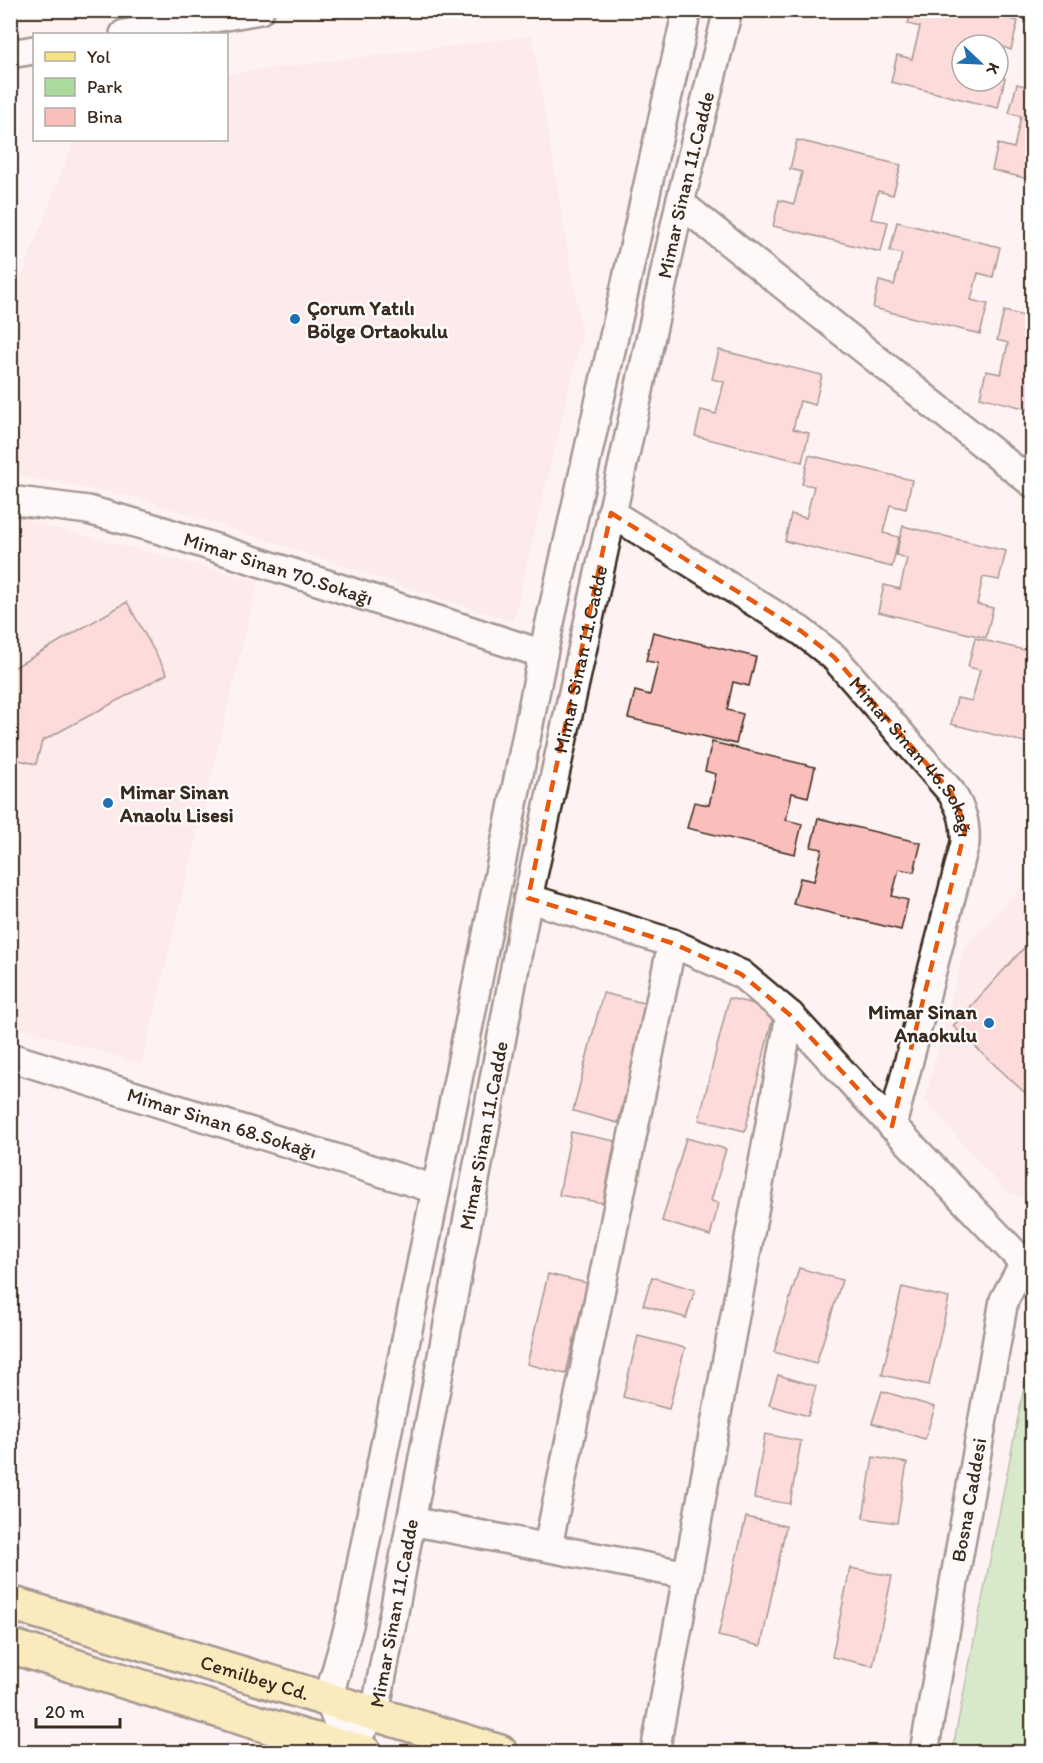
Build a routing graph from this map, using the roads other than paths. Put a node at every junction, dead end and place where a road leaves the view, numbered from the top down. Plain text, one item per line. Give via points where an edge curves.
1 (260, 10) edge
2 (687, 10) edge
3 (728, 10) edge
4 (130, 33) edge
5 (33, 50) edge
6 (10, 54) edge
7 (680, 203) junction
8 (1032, 483) edge
9 (10, 500) edge
10 (610, 513) junction
11 (543, 654) junction
12 (528, 898) junction
13 (672, 943) junction
14 (790, 1016) junction
15 (10, 1057) edge
16 (892, 1126) junction
17 (435, 1189) junction
18 (1028, 1260) edge
19 (411, 1521) junction
20 (548, 1546) junction
21 (688, 1575) junction
22 (10, 1603) edge
23 (10, 1646) edge
24 (328, 1699) junction
25 (375, 1713) junction
26 (301, 1744) edge
27 (356, 1750) edge
28 (500, 1752) edge
29 (655, 1752) edge
30 (924, 1752) edge

1 - 4 street
2 - 11 street, Mimar Sinan 11.Cadde
3 - 7 street, Mimar Sinan 11.Cadde
5 - 6 street
7 - 8 street
7 - 10 street, Mimar Sinan 11.Cadde
9 - 11 street, Mimar Sinan 70.Sokağı via 88,510 157,529
10 - 12 street, Mimar Sinan 11.Cadde
10 - 16 street, Mimar Sinan 46.Sokağı via 801,631 834,657 951,792 962,810 965,843
11 - 17 street, Mimar Sinan 11.Cadde
12 - 13 street
12 - 19 street, Mimar Sinan 11.Cadde
13 - 14 street via 741,974
13 - 20 street
14 - 16 street
14 - 21 street
15 - 17 street, Mimar Sinan 68.Sokağı
16 - 18 street
17 - 24 street, Mimar Sinan 11.Cadde via 349,1625
18 - 30 street, Bosna Caddesi via 1004,1300
19 - 20 street
19 - 25 street, Mimar Sinan 11.Cadde
20 - 21 street
21 - 29 street
22 - 24 main road, Cemilbey Cd.
23 - 26 main road
24 - 25 main road, Cemilbey Cd.
24 - 27 street
25 - 27 street, Mimar Sinan 11.Cadde
25 - 28 main road, Cemilbey Cd.
26 - 27 main road

